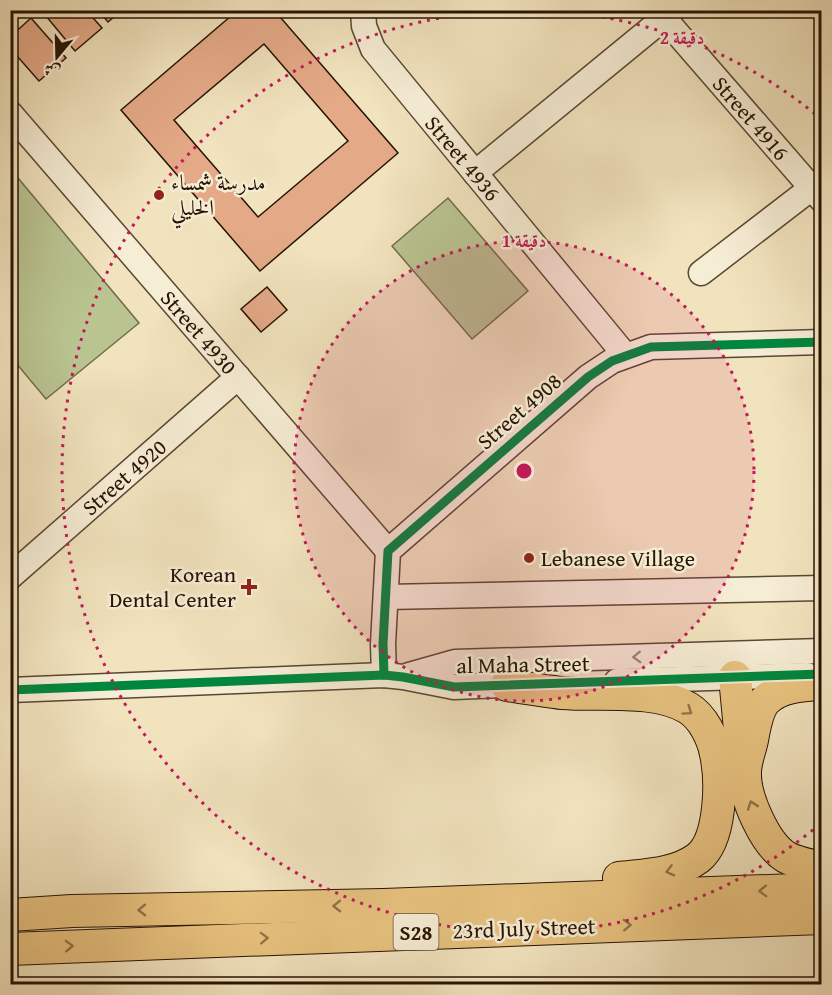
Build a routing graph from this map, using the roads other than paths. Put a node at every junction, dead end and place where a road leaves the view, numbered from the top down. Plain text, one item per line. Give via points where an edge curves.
1 (363, 10) edge
2 (668, 14) edge
3 (10, 113) edge
4 (475, 172) junction
5 (819, 189) edge
6 (701, 273) dead end
7 (822, 342) edge
8 (625, 355) junction
9 (238, 377) junction
10 (388, 551) junction
11 (10, 577) edge
12 (822, 588) edge
13 (386, 597) junction
14 (822, 653) edge
15 (708, 656) junction
16 (822, 674) edge
17 (394, 676) junction
18 (735, 677) junction
19 (822, 684) edge
20 (507, 685) junction
21 (10, 690) edge
22 (716, 754) junction
23 (745, 772) junction
24 (822, 868) edge
25 (822, 889) edge
26 (383, 905) junction
27 (10, 915) edge
28 (822, 918) edge
29 (10, 949) edge

1 - 4 street, Street 4936 via 364,26 373,49
2 - 4 street
2 - 5 street, Street 4916
3 - 9 street, Street 4930
4 - 8 street, Street 4936
5 - 6 street
7 - 8 street, Street 4908 via 665,345
8 - 10 street, Street 4908 via 588,377
9 - 10 street, Street 4930
9 - 11 street, Street 4920
10 - 13 street
12 - 13 street
13 - 17 street via 383,644
14 - 15 street, al Maha Street
14 - 18 street via 759,666
15 -> 17 street, al Maha Street via 455,662
15 - 18 street
16 - 18 street, al Maha Street
17 - 20 street, al Maha Street via 454,687
17 - 21 street, al Maha Street
18 - 20 street, al Maha Street
18 - 22 main road via 724,692 718,711
18 - 23 main road
19 - 23 main road via 776,693 764,702
20 -> 22 main road via 562,693 662,698 689,709 707,728
22 -> 26 main road via 717,821 709,847 685,866 667,872
24 -> 23 main road via 778,851 755,814
25 -> 26 main road, 23rd July Street / S28
26 -> 27 main road, 23rd July Street / S28
29 -> 28 main road, 23rd July Street / S28

